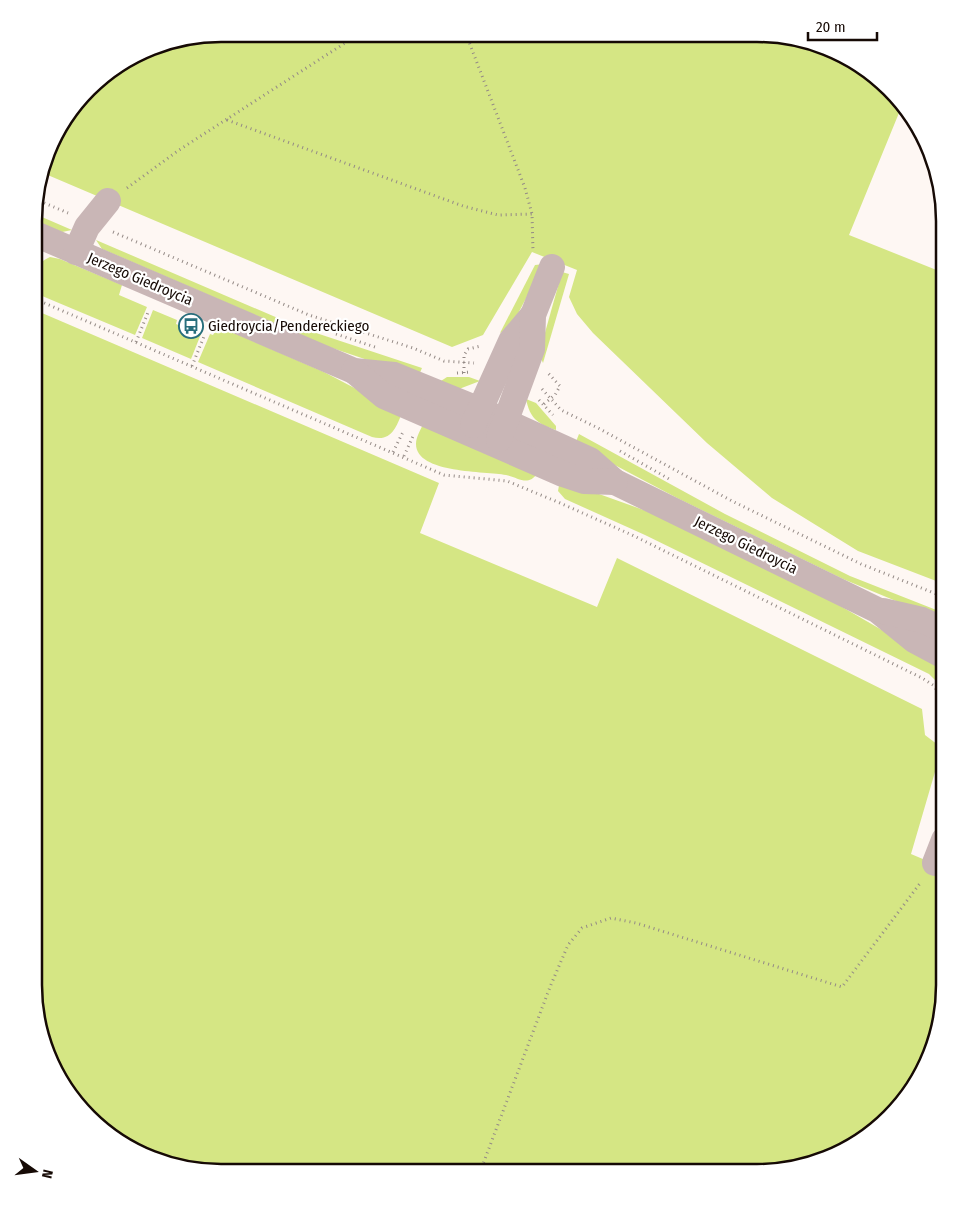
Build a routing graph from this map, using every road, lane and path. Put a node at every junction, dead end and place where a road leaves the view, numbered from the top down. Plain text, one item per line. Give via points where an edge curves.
1 (346, 43) edge
2 (469, 43) edge
3 (227, 120) junction
4 (108, 201) joint
5 (44, 203) edge
6 (532, 214) junction
7 (91, 222) junction
8 (42, 241) edge
9 (76, 252) junction
10 (542, 264) joint
11 (42, 302) edge
12 (152, 304) dead end
13 (534, 315) junction
14 (208, 328) dead end
15 (136, 342) junction
16 (481, 363) dead end
17 (192, 366) junction
18 (539, 386) dead end
19 (533, 398) dead end
20 (556, 419) dead end
21 (474, 422) junction
22 (406, 425) dead end
23 (416, 430) dead end
24 (501, 433) junction
25 (616, 449) dead end
26 (393, 452) junction
27 (404, 456) junction
28 (674, 481) dead end
29 (936, 594) edge
30 (877, 610) junction
31 (936, 626) edge
32 (936, 652) edge
33 (936, 689) edge
34 (936, 855) edge
35 (483, 1164) edge

1 - 3 path
2 - 6 path
3 - 4 path
3 - 6 path via 462,206 498,215
4 - 7 street
5 - 7 path
6 - 10 path
7 - 9 street
7 - 16 path via 309,315 444,361
8 - 9 street, Jerzego Giedroycia
9 - 21 street, Jerzego Giedroycia via 354,371 384,396
10 - 13 street
11 - 15 path
12 - 15 path
13 - 21 street via 511,341
13 - 24 street via 532,349
14 - 17 path
15 - 17 path
17 - 26 path
18 - 29 path via 562,410 732,501 861,564
19 - 20 path via 544,404
21 - 24 street, Jerzego Giedroycia
22 - 26 path
23 - 27 path
24 - 30 street, Jerzego Giedroycia via 563,474 584,481 615,482
25 - 28 path
26 - 27 path
27 - 33 path via 444,475 507,481 632,535 922,678
30 - 31 street, Jerzego Giedroycia
30 - 32 street, Jerzego Giedroycia via 914,640
34 - 35 path via 842,987 611,918 582,928 568,946 550,987

